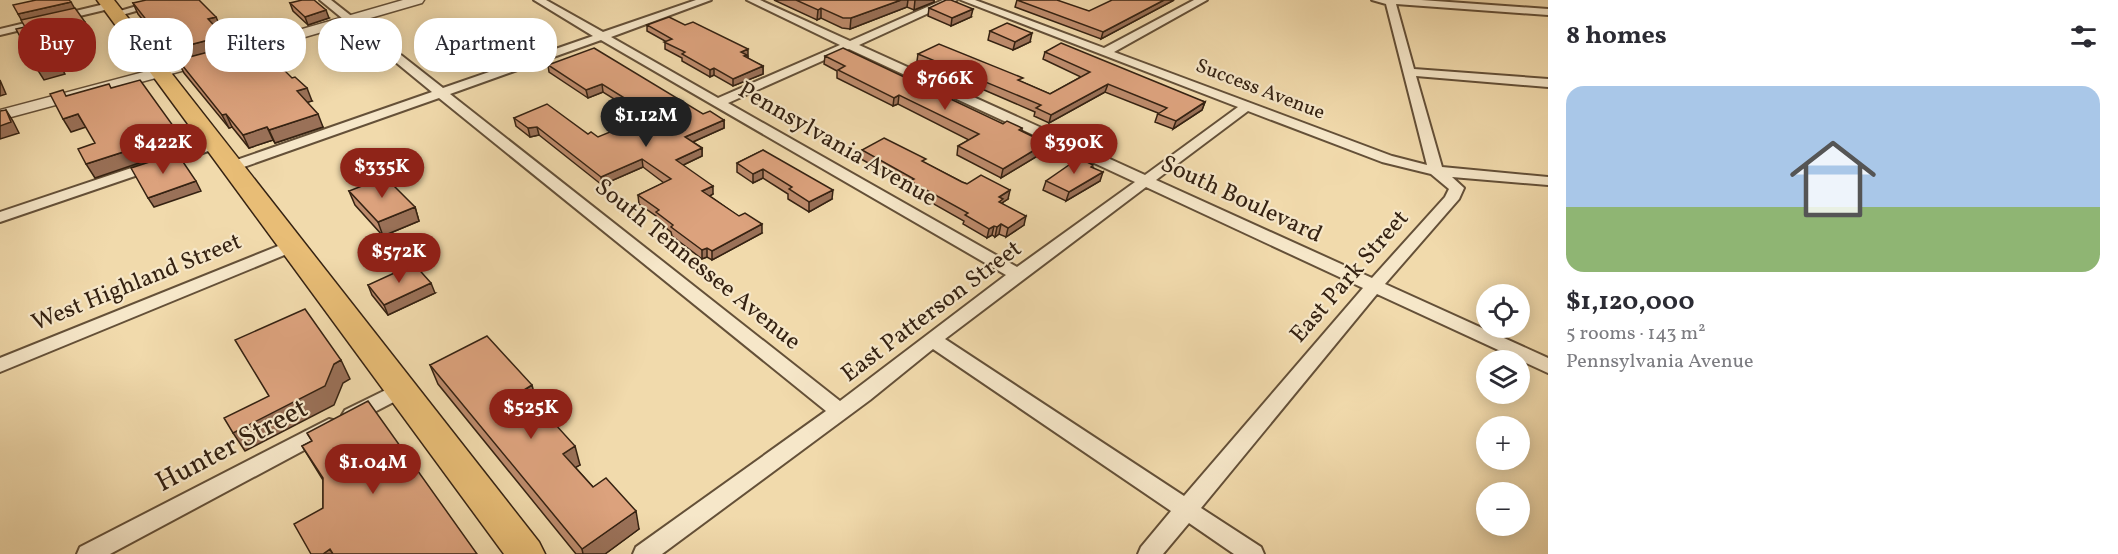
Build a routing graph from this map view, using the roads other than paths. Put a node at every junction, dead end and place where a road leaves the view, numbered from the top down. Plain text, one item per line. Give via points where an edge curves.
1 (169, 0) edge
2 (325, 0) edge
3 (417, 0) edge
4 (539, 0) edge
5 (706, 0) edge
6 (752, 0) edge
7 (952, 0) edge
8 (966, 0) edge
9 (1202, 0) edge
10 (1377, 0) edge
11 (1390, 1) edge
12 (110, 6) edge
13 (1548, 12) edge
14 (347, 18) edge
15 (356, 18) edge
16 (318, 28) edge
17 (4, 32) edge
18 (602, 37) junction
19 (850, 45) junction
20 (1105, 52) junction
21 (193, 63) edge
22 (402, 63) edge
23 (159, 72) joint
24 (1409, 72) junction
25 (1548, 83) edge
26 (440, 93) junction
27 (718, 102) junction
28 (1247, 106) junction
29 (0, 115) edge
30 (215, 144) junction
31 (233, 166) junction
32 (1436, 171) junction
33 (1146, 181) junction
34 (1548, 181) edge
35 (0, 217) edge
36 (292, 245) junction
37 (1018, 275) junction
38 (1374, 286) junction
39 (934, 341) junction
40 (0, 365) edge
41 (1548, 366) edge
42 (402, 389) junction
43 (840, 412) junction
44 (1186, 510) junction
45 (88, 554) edge
46 (526, 554) edge
47 (644, 554) edge
48 (1149, 554) edge
49 (1253, 554) edge

1 - 12 street
2 - 14 street, South Tennessee Avenue
3 - 15 street
4 - 18 street, Pennsylvania Avenue
5 - 18 street
6 - 19 street, South Boulevard
7 - 19 street
8 - 20 street, Success Avenue
9 - 20 street
10 - 11 street
11 - 13 street
11 - 24 street, East Park Street
12 - 17 street
16 - 21 street
18 - 26 street
18 - 27 street, Pennsylvania Avenue
19 - 27 street
19 - 33 street, South Boulevard
20 - 28 street, Success Avenue
22 - 26 street, South Tennessee Avenue
23 - 29 street
23 - 30 main road
24 - 25 street
24 - 32 street, East Park Street
26 - 31 street
26 - 43 street, South Tennessee Avenue
27 - 37 street, Pennsylvania Avenue
28 - 32 street, Success Avenue via 1387,159
28 - 33 street, East Patterson Street
30 - 31 main road
30 - 35 street
31 - 36 main road
32 - 34 street, Success Avenue
32 - 38 street, East Park Street via 1457,188 1452,198
33 - 37 street, East Patterson Street
33 - 38 street, South Boulevard
36 - 40 street, West Highland Street
36 - 42 main road
37 - 39 street, East Patterson Street
38 - 41 street, South Boulevard
38 - 44 street, East Park Street
39 - 43 street, East Patterson Street
39 - 44 street
42 - 45 street, Hunter Street
42 - 46 main road
43 - 47 street, East Patterson Street
44 - 48 street, East Park Street
44 - 49 street

